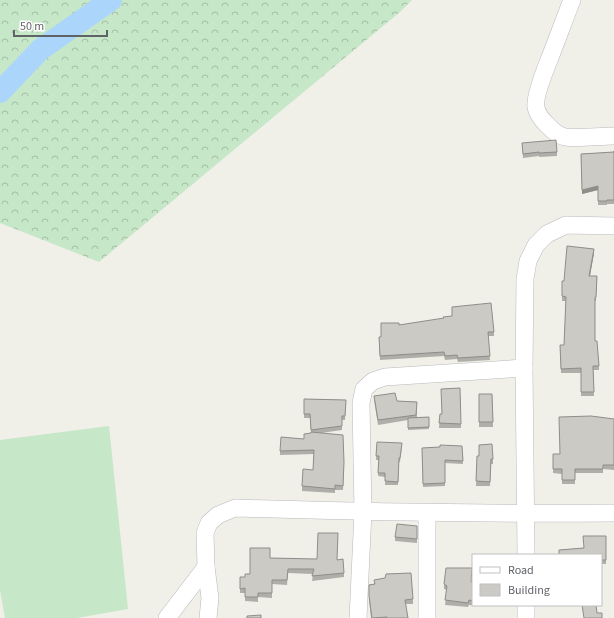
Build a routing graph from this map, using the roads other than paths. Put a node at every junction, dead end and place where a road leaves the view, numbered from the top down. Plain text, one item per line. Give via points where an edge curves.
1 (572, 0) edge
2 (614, 136) edge
3 (614, 226) edge
4 (524, 368) junction
5 (363, 512) junction
6 (427, 512) junction
7 (614, 513) edge
8 (526, 514) junction
9 (526, 554) edge
10 (206, 567) junction
11 (526, 606) edge
12 (167, 618) edge
13 (208, 618) edge
14 (358, 618) edge
15 (427, 618) edge
16 (526, 618) edge

1 - 2 street via 543,77 535,107 552,130 563,136
3 - 4 street via 566,225 547,234 536,245 528,261 525,279
4 - 5 street via 385,377 373,381 364,389 361,403
4 - 8 street
5 - 6 street
5 - 10 street via 235,508 218,515 209,523 205,533
5 - 14 street
6 - 8 street
6 - 15 street
7 - 8 street
8 - 9 street
10 - 12 street
10 - 13 street via 210,598
11 - 16 street

